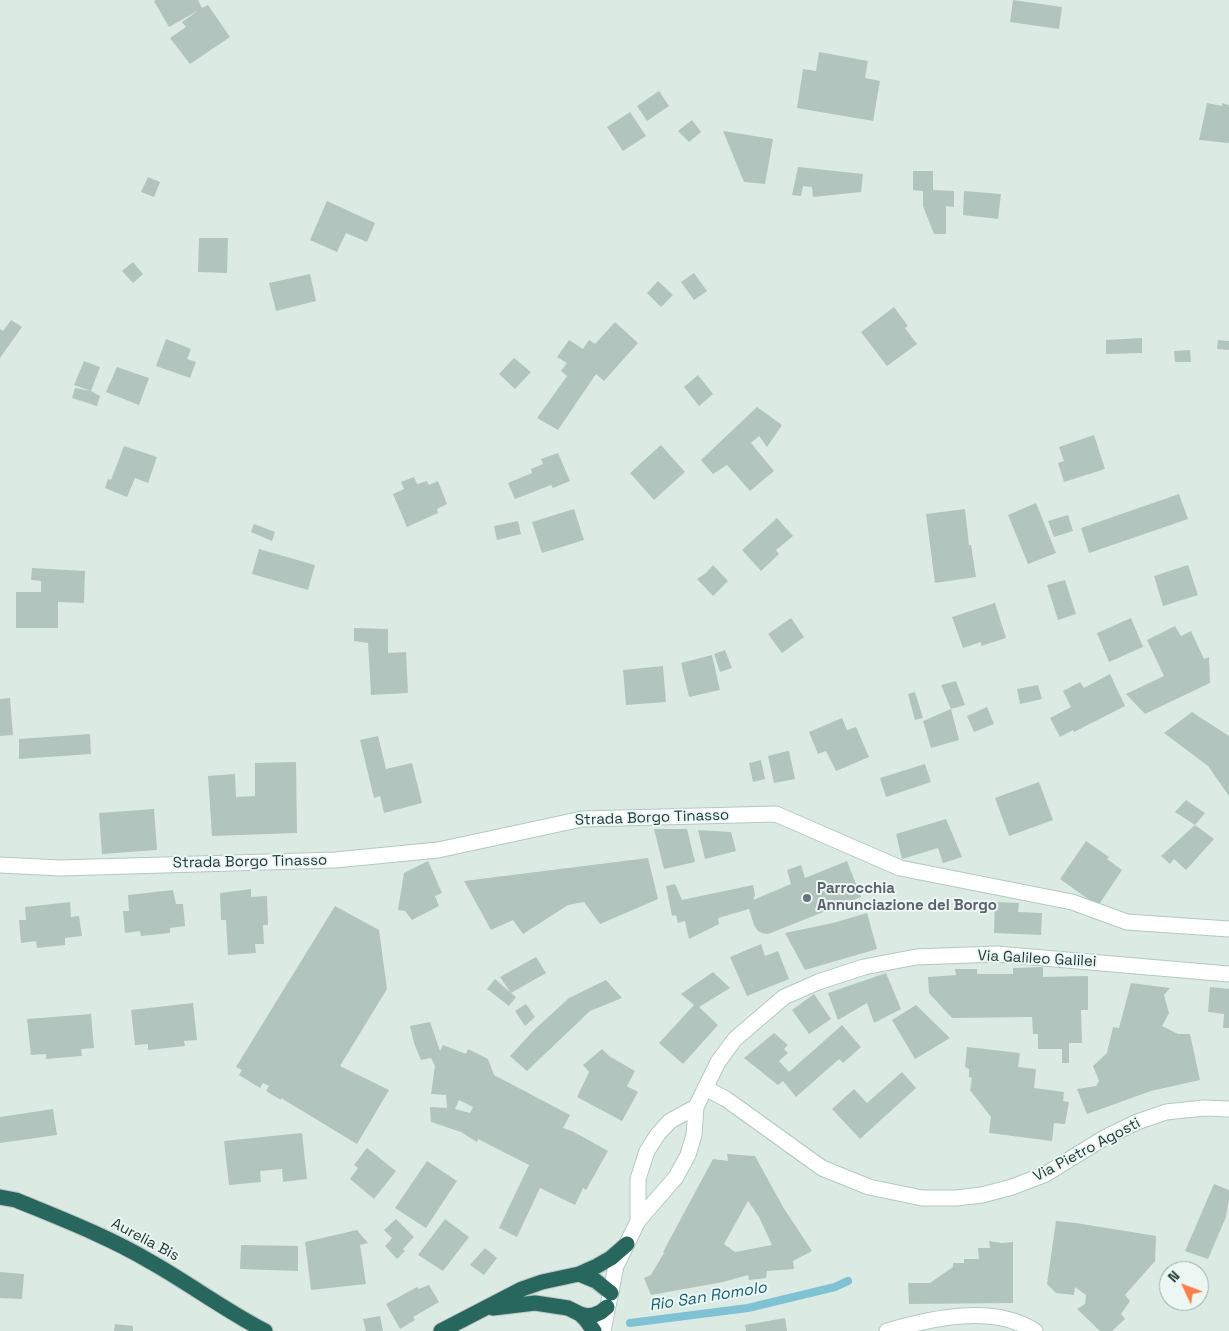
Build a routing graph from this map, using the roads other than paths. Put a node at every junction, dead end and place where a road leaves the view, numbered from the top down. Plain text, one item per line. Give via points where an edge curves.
1 (0, 865) edge
2 (1229, 928) edge
3 (1229, 974) edge
4 (705, 1088) junction
5 (696, 1107) junction
6 (1229, 1108) edge
7 (670, 1121) junction
8 (694, 1134) junction
9 (638, 1179) junction
10 (662, 1194) junction
11 (0, 1196) edge
12 (638, 1221) junction
13 (626, 1244) junction
14 (579, 1274) junction
15 (609, 1300) junction
16 (479, 1310) junction
17 (580, 1314) junction
18 (265, 1331) edge
19 (442, 1331) edge
20 (594, 1331) edge
21 (603, 1331) edge
22 (887, 1331) edge
23 (1035, 1331) edge

1 - 2 main road, Strada Borgo Tinasso via 60,868 335,860 438,850 582,819 776,814 900,868 1072,902 1127,922
3 - 4 main road, Via Galileo Galilei via 996,954 916,957 864,967 784,997 735,1039
4 - 5 main road, Via Galileo Galilei
4 - 6 main road, Via Pietro Agosti via 726,1099 822,1168 870,1187 922,1198 982,1195 1046,1174 1137,1122 1166,1112
5 - 7 main road, Via Galileo Galilei
5 - 8 main road, Via Galileo Galilei
7 - 8 main road via 681,1123
7 - 9 main road, Via Galileo Galilei via 647,1152
8 - 10 main road, Via Galileo Galilei via 688,1155
9 - 10 main road via 652,1191
9 - 12 main road, Via Galileo Galilei
10 - 12 main road, Via Galileo Galilei
11 - 18 highway, Aurelia Bis via 114,1242
12 - 13 main road, Via Galileo Galilei
13 - 14 highway via 611,1258
13 - 15 main road, Via Galileo Galilei via 616,1266
14 - 15 highway via 596,1281
14 - 16 highway via 522,1289
15 - 17 highway via 601,1312 587,1316
15 - 21 main road, Via Galileo Galilei
16 - 17 highway via 535,1303 568,1308
16 - 19 highway
17 - 20 highway
22 - 23 main road via 943,1317 989,1316 1014,1321

